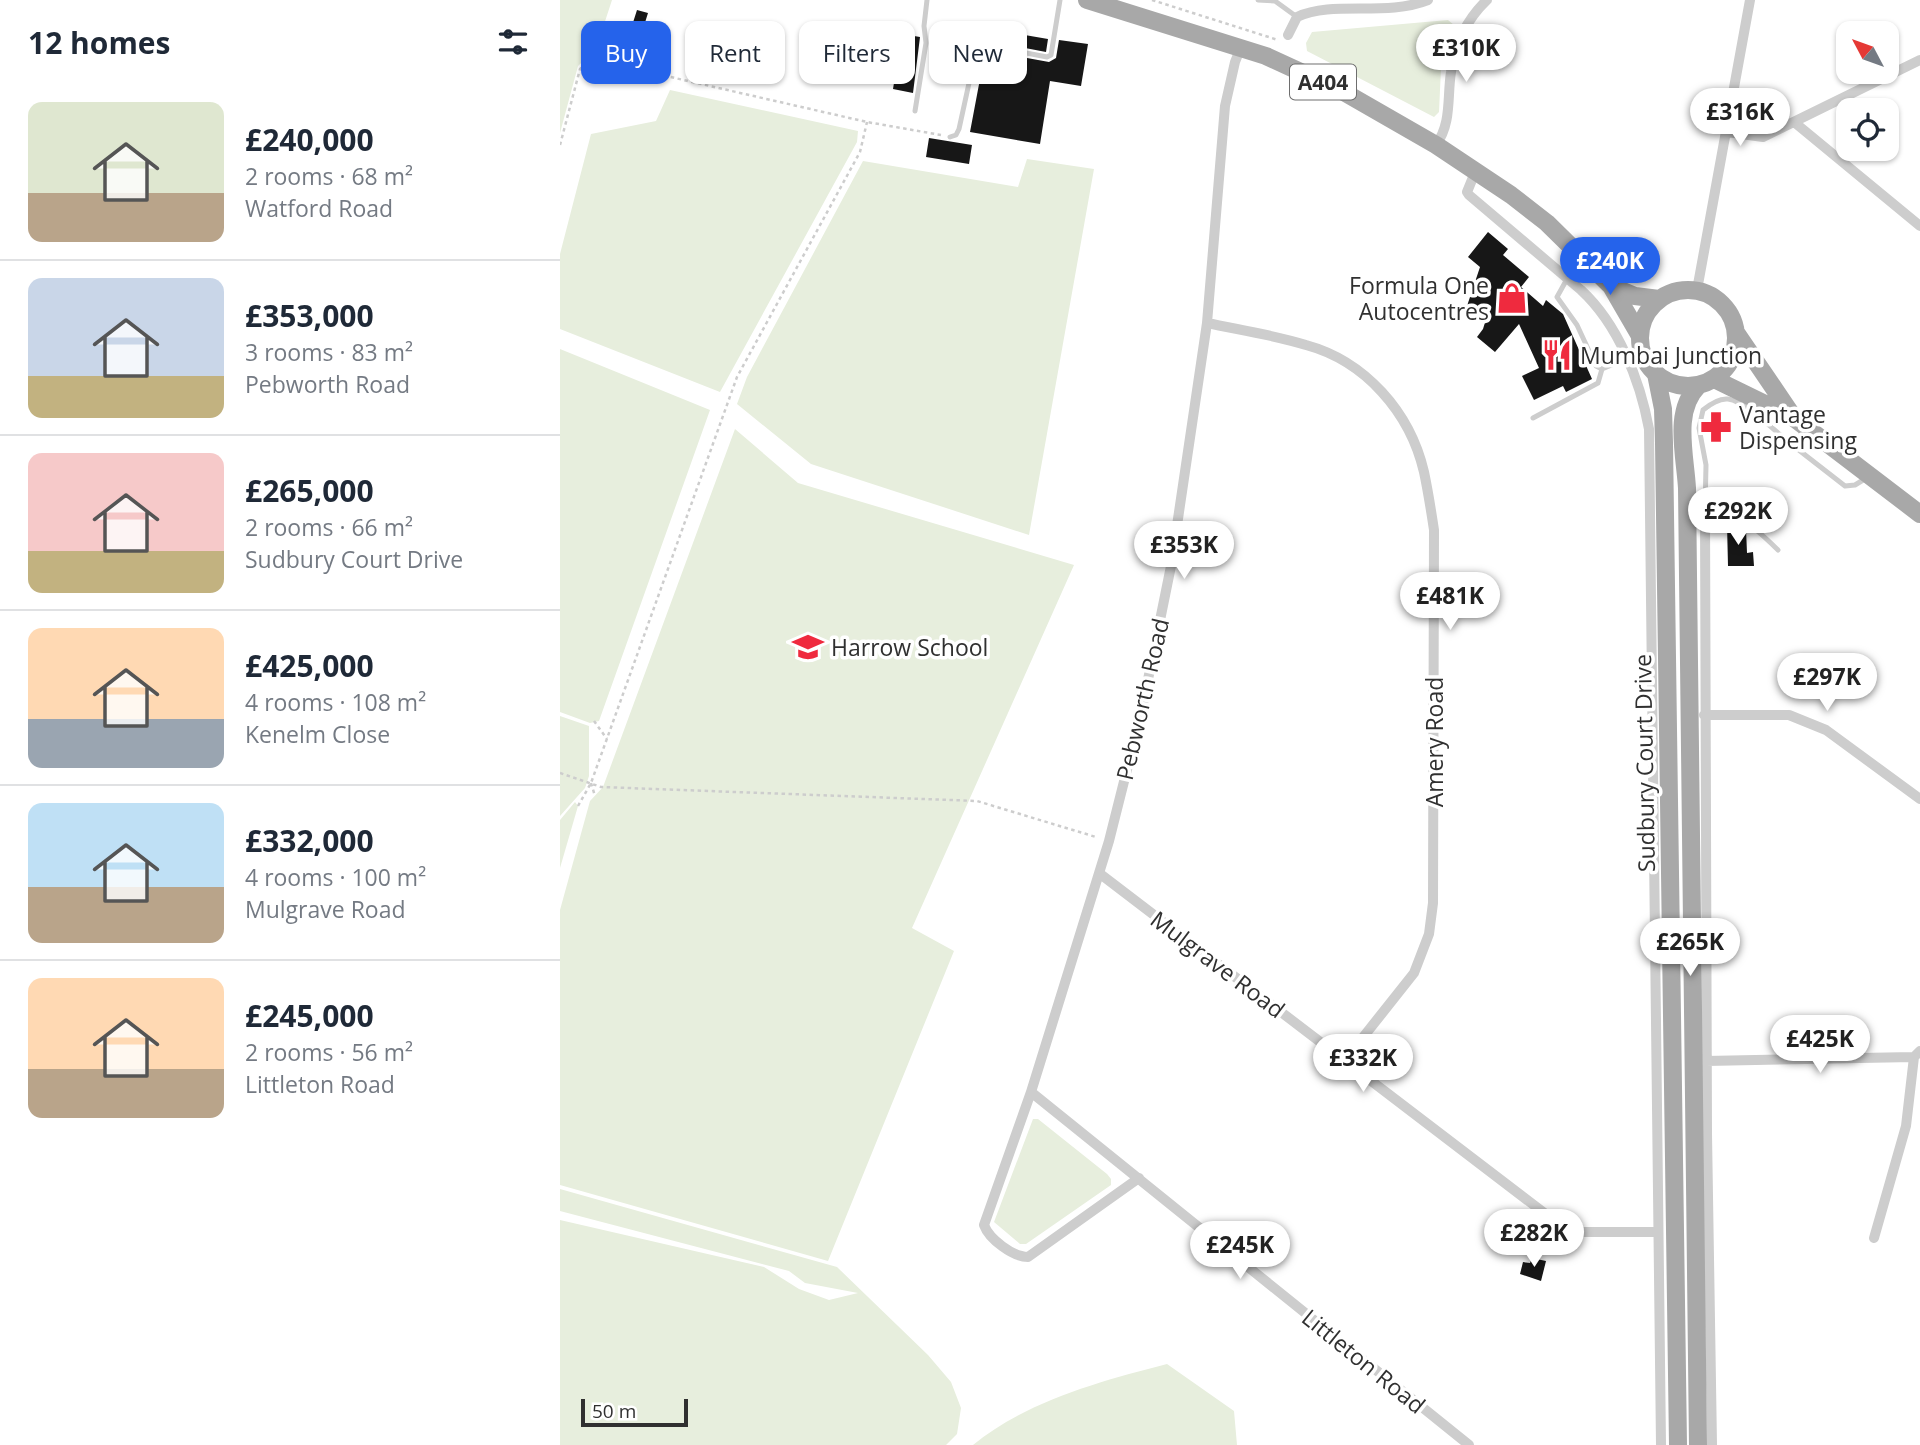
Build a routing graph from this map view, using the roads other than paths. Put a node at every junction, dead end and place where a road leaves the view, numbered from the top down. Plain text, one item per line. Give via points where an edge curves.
1 (927, 0) edge
2 (1060, 0) edge
3 (1087, 0) edge
4 (1258, 0) edge
5 (1275, 0) edge
6 (1428, 0) edge
7 (1749, 0) edge
8 (1479, 2) edge
9 (1297, 17) junction
10 (1288, 35) dead end
11 (1241, 47) junction
12 (1920, 60) edge
13 (915, 111) dead end
14 (1794, 121) junction
15 (1727, 132) junction
16 (950, 136) road end
17 (1436, 145) junction
18 (1476, 170) junction
19 (1920, 226) edge
20 (1597, 272) junction
21 (1568, 278) junction
22 (1611, 286) junction
23 (1581, 290) junction
24 (1697, 290) junction
25 (1659, 299) junction
26 (1207, 323) junction
27 (1737, 334) junction
28 (1640, 336) junction
29 (1626, 359) junction
30 (1602, 369) junction
31 (1656, 374) junction
32 (1706, 382) junction
33 (1534, 418) dead end
34 (1802, 423) junction
35 (1791, 444) junction
36 (1655, 446) junction
37 (1870, 475) junction
38 (1696, 511) junction
39 (1920, 514) edge
40 (1778, 550) dead end
41 (1686, 567) junction
42 (1664, 569) junction
43 (1704, 715) junction
44 (1697, 785) junction
45 (1920, 799) edge
46 (1099, 873) junction
47 (1681, 966) junction
48 (1699, 998) junction
49 (1917, 1054) edge
50 (1345, 1060) junction
51 (1706, 1061) junction
52 (1031, 1092) junction
53 (1700, 1134) junction
54 (1139, 1178) junction
55 (1657, 1178) junction
56 (1676, 1178) junction
57 (1657, 1232) junction
58 (1874, 1238) dead end
59 (1705, 1383) junction
60 (1698, 1412) junction
61 (1678, 1413) junction
62 (1469, 1445) edge
63 (1661, 1445) edge
64 (1678, 1445) edge
65 (1698, 1445) edge
66 (1712, 1445) edge

1 - 13 lane via 926,43
2 - 16 lane via 1051,55 990,46 976,51 958,129
3 - 11 main road, A404
4 - 5 lane
5 - 9 lane
6 - 9 street via 1385,10 1309,11
7 - 15 street
8 - 17 street via 1454,51 1447,118
9 - 10 street
11 - 17 main road, A404 via 1342,91
11 - 26 street, Pebworth Road via 1225,106
12 - 14 street
14 - 15 street via 1763,137
14 - 19 street
15 - 24 street
17 - 18 main road, A404
18 - 20 main road, A404 via 1546,223
18 - 21 street via 1469,195
20 - 22 main road, A404
20 - 23 street
21 - 23 street
21 - 30 lane via 1557,297
22 - 25 main road, A404
22 - 28 main road, A404
23 - 29 street via 1611,324
24 - 25 main road via 1678,290
24 - 27 main road via 1725,306
25 - 28 main road via 1644,317
26 - 46 street, Pebworth Road via 1171,566 1141,713
26 - 50 street, Amery Road via 1308,345 1346,361 1378,387 1405,424 1423,470 1434,530 1433,904 1429,934 1414,973
27 - 32 main road via 1729,365
27 - 34 main road
28 - 31 main road via 1641,350
29 - 30 lane
29 - 36 street
30 - 33 lane via 1598,383
31 - 32 main road via 1679,386
31 - 36 main road, Sudbury Court Drive via 1662,409
32 - 34 main road
32 - 38 main road, Sudbury Court Drive via 1689,395 1683,408
34 - 35 lane
34 - 37 main road
35 - 37 lane via 1845,486
35 - 38 lane via 1738,403 1728,399 1710,405 1703,410 1699,428 1706,465
36 - 42 main road, Sudbury Court Drive
36 - 55 street, Sudbury Court Drive
37 - 39 main road
38 - 40 lane via 1724,513 1746,521
38 - 41 main road, Sudbury Court Drive
38 - 43 street, Sudbury Court Drive
41 - 42 lane
41 - 44 main road, Sudbury Court Drive
42 - 47 main road, Sudbury Court Drive
43 - 44 street, Sudbury Court Drive
43 - 45 street via 1789,715 1809,721
44 - 47 main road, Sudbury Court Drive
44 - 48 street, Sudbury Court Drive
46 - 50 street, Mulgrave Road
46 - 52 street, Pebworth Road
47 - 48 main road, Sudbury Court Drive
47 - 56 main road, Sudbury Court Drive
48 - 51 street, Sudbury Court Drive
48 - 53 main road, Sudbury Court Drive
49 - 51 street
49 - 58 street via 1906,1126
50 - 57 street, Mulgrave Road via 1556,1222 1582,1232
51 - 53 street, Sudbury Court Drive
52 - 54 street, Littleton Road
52 - 54 street, Pebworth Road via 984,1226 987,1233 1018,1257 1028,1257
53 - 59 main road, Sudbury Court Drive
54 - 62 street, Littleton Road
55 - 56 street
55 - 57 street, Sudbury Court Drive
56 - 61 main road, Sudbury Court Drive
57 - 63 street, Sudbury Court Drive
59 - 60 main road, Sudbury Court Drive
59 - 66 street, Sudbury Court Drive
60 - 61 lane
60 - 65 main road, Sudbury Court Drive
61 - 64 main road, Sudbury Court Drive

